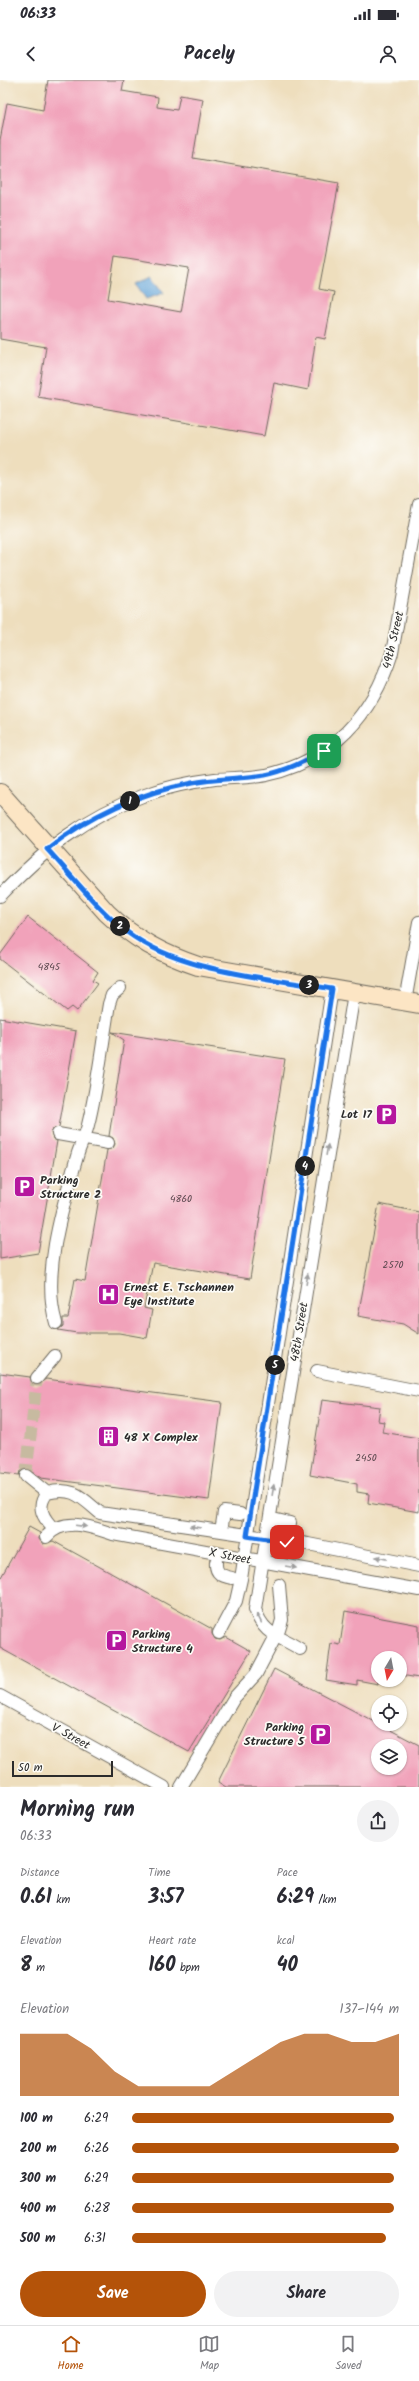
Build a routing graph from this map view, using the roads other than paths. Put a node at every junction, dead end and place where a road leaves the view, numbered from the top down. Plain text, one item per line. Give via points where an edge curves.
1 (419, 504) edge
2 (0, 793) edge
3 (47, 849) junction
4 (0, 896) edge
5 (419, 922) edge
6 (120, 988) dead end
7 (332, 989) junction
8 (354, 993) junction
9 (412, 1003) edge
10 (58, 1134) dead end
11 (84, 1138) junction
12 (108, 1143) dead end
13 (57, 1329) dead end
14 (55, 1356) dead end
15 (317, 1371) dead end
16 (38, 1378) tunnel mouth
17 (419, 1391) edge
18 (26, 1476) dead end
19 (47, 1493) junction
20 (240, 1514) dead end
21 (277, 1520) dead end
22 (292, 1524) dead end
23 (222, 1525) dead end
24 (247, 1536) junction
25 (265, 1539) junction
26 (244, 1559) junction
27 (216, 1562) dead end
28 (262, 1562) junction
29 (419, 1566) edge
30 (232, 1578) dead end
31 (276, 1582) dead end
32 (419, 1590) edge
33 (219, 1633) dead end
34 (275, 1638) junction
35 (300, 1649) dead end
36 (0, 1696) edge
37 (183, 1784) edge
38 (164, 1787) edge

1 - 3 street, 49th Street via 392,653 385,675 368,707 344,735 324,751 283,770 250,777 194,782 146,795 90,819
2 - 3 street
3 - 4 street, 49th Street
3 - 7 street via 106,914 148,946 172,958 198,966
5 - 9 street
6 - 11 street via 112,995 109,1004 100,1070
7 - 8 street
7 - 24 street, 48th Street
8 - 9 street
25 -> 8 street, 48th Street
10 - 11 street
11 - 12 street
11 - 13 street via 65,1199 52,1264 51,1295
14 - 16 street
15 - 17 street
18 - 19 street
24 -> 19 street via 100,1513 76,1493 65,1490
19 -> 26 street, X Street via 41,1505 50,1533 67,1524
20 - 23 street via 224,1512
21 - 22 street
24 - 25 street
24 - 26 street, 48th Street
25 - 28 street, 48th Street
29 -> 25 street via 308,1544
26 - 28 street, X Street
26 - 33 street, 48th Street via 236,1601
27 - 30 street via 219,1574
28 -> 32 street, X Street
34 -> 28 street, 48th Street via 258,1617 255,1609
31 - 34 street via 282,1620
34 - 35 street, 48th Street
34 - 37 street via 256,1674 234,1698
36 - 38 street, V Street

